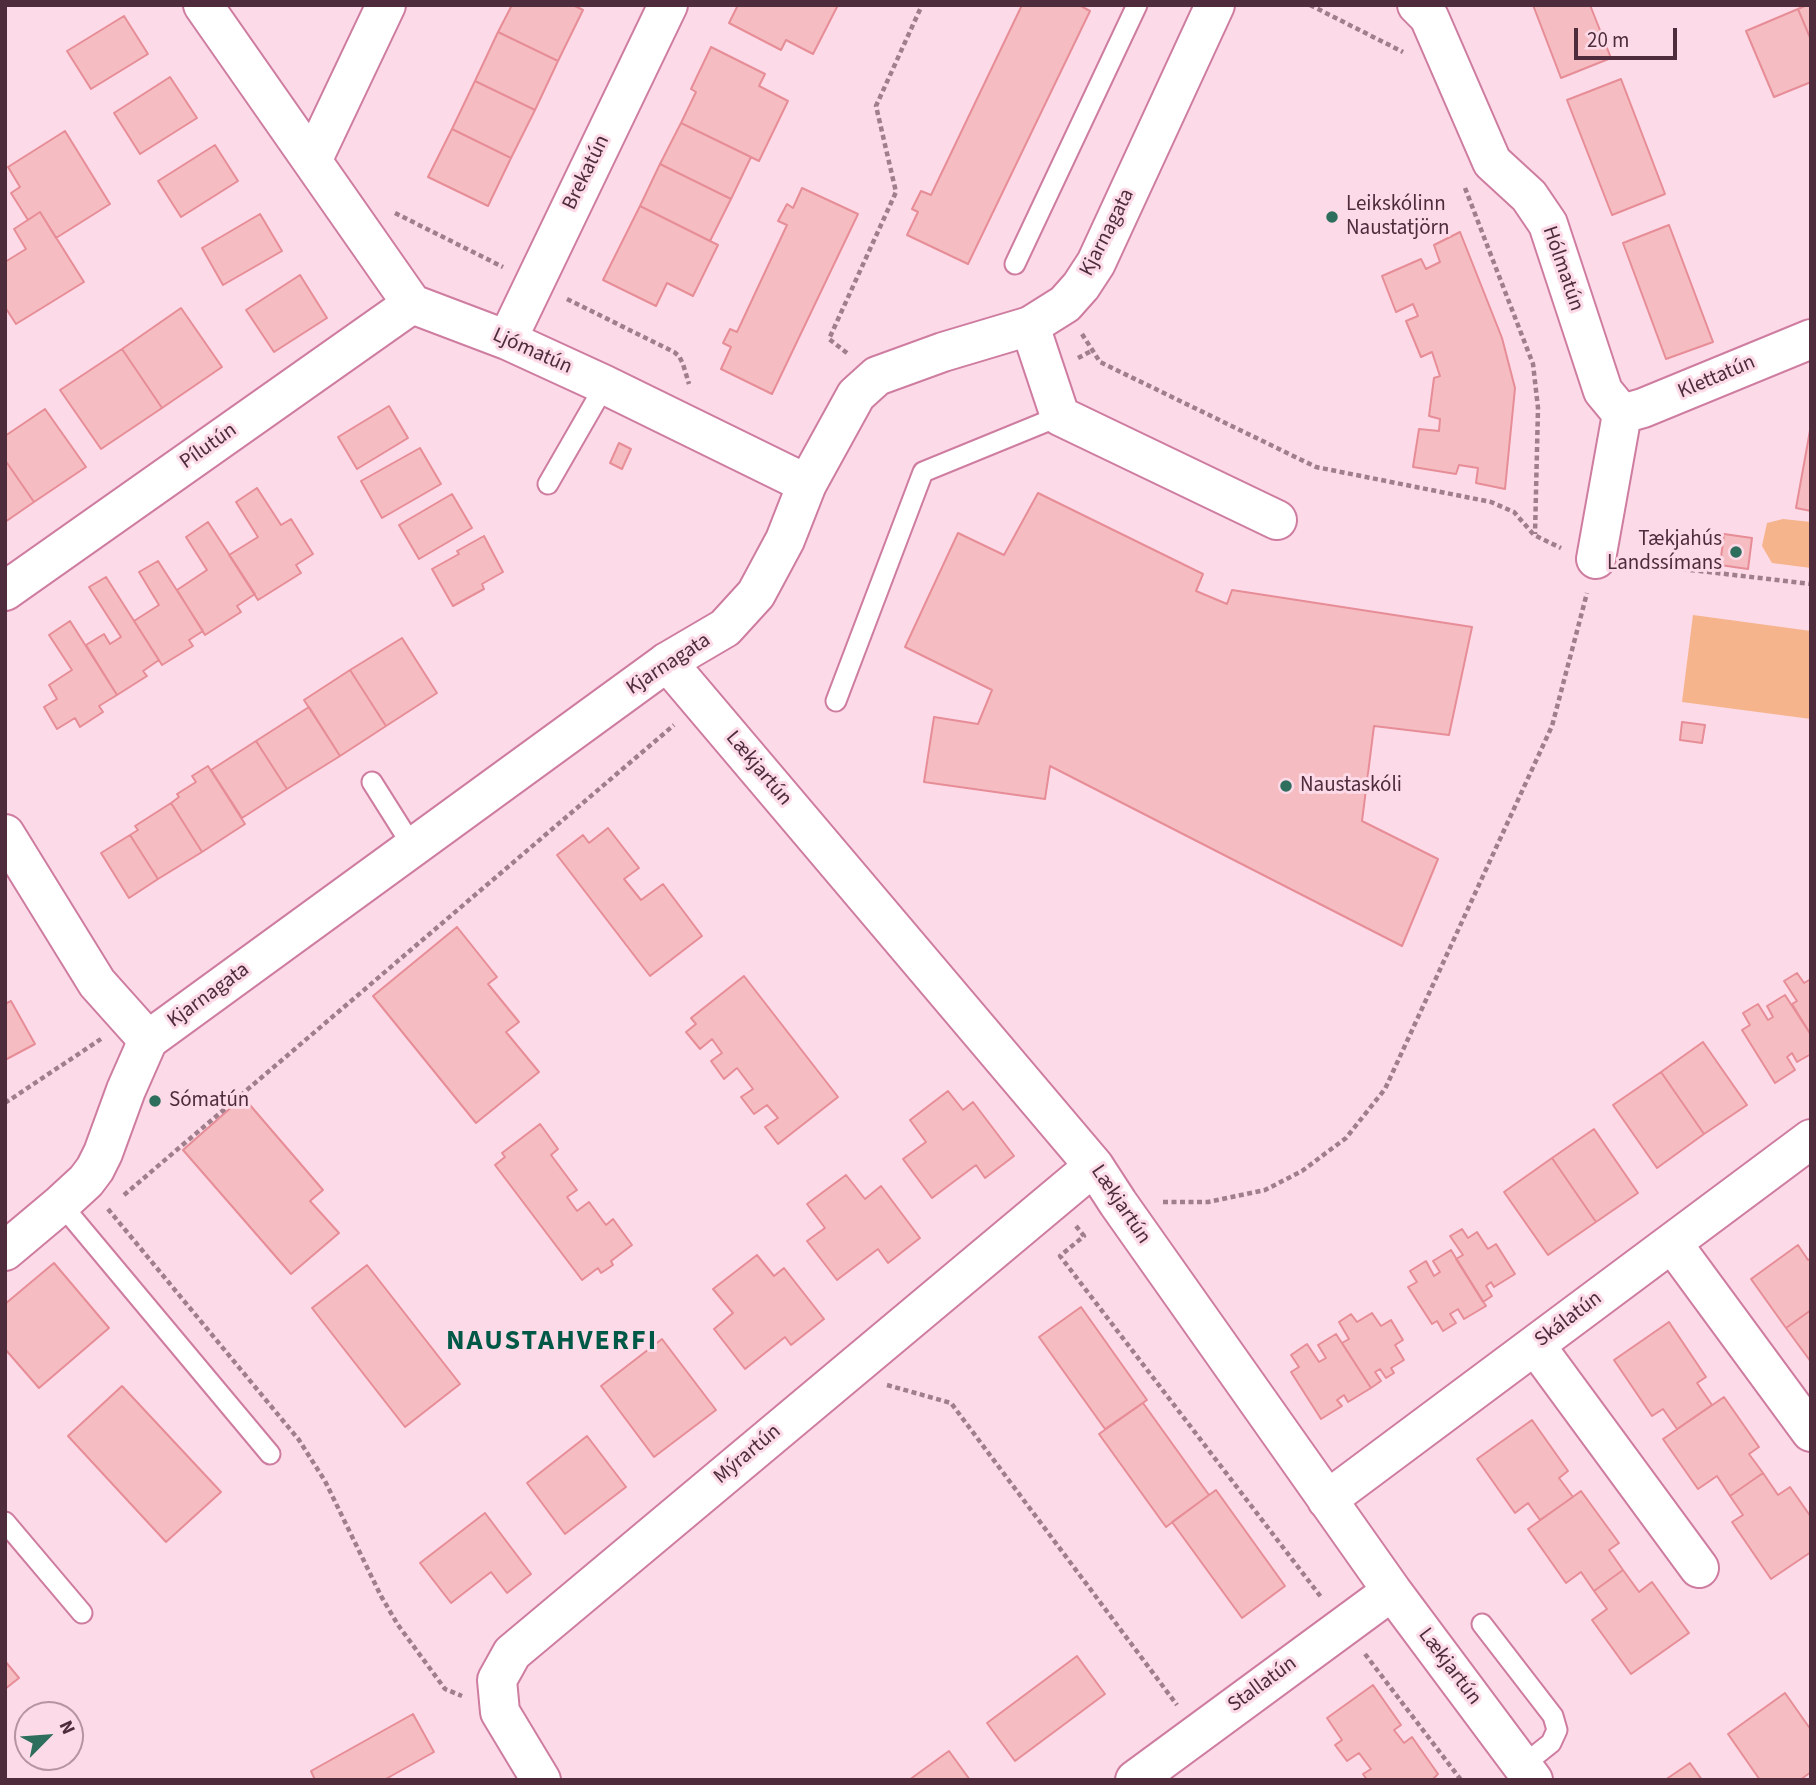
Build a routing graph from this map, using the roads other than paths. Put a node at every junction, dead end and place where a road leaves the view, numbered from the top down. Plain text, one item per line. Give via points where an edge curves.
1 (203, 5) edge
2 (386, 5) edge
3 (668, 5) edge
4 (1137, 5) edge
5 (1216, 5) edge
6 (1417, 5) edge
7 (312, 161) junction
8 (1015, 264) dead end
9 (412, 304) junction
10 (1030, 326) junction
11 (1811, 338) edge
12 (507, 340) junction
13 (605, 385) junction
14 (1622, 414) junction
15 (1060, 416) junction
16 (548, 484) dead end
17 (807, 484) junction
18 (1277, 520) dead end
19 (1596, 559) road end
20 (5, 591) edge
21 (667, 662) junction
22 (836, 701) dead end
23 (372, 782) dead end
24 (5, 834) edge
25 (413, 848) junction
26 (148, 1040) junction
27 (1809, 1144) edge
28 (1094, 1166) junction
29 (71, 1217) junction
30 (1672, 1243) junction
31 (5, 1251) edge
32 (1535, 1345) junction
33 (1811, 1432) edge
34 (270, 1454) dead end
35 (1327, 1500) junction
36 (5, 1522) edge
37 (1699, 1568) dead end
38 (1391, 1591) junction
39 (82, 1613) dead end
40 (1482, 1624) dead end
41 (1528, 1773) edge
42 (541, 1780) edge
43 (1135, 1780) edge

1 - 7 street
2 - 7 street
3 - 12 street, Brekatún
4 - 8 lane
5 - 10 street, Kjarnagata via 1096,263 1065,304
6 - 14 street, Hólmatún via 1429,17 1492,162 1529,196 1548,225 1603,391
7 - 9 street
9 - 12 street, Ljómatún
9 - 20 street, Pílutún
10 - 15 street
10 - 17 street, Kjarnagata via 877,376 856,395
11 - 14 street, Klettatún
12 - 13 street, Ljómatún
13 - 16 lane
13 - 17 street, Ljómatún
14 - 19 street
15 - 18 street
15 - 22 lane via 923,472
17 - 21 street, Kjarnagata via 785,540 756,594 725,628
21 - 25 street, Kjarnagata
21 - 28 street, Lækjartún
23 - 25 lane
24 - 26 street via 97,983
25 - 26 street, Kjarnagata
26 - 29 street, Kjarnagata via 103,1153
27 - 30 street, Skálatún
28 - 35 street, Lækjartún
28 - 42 street, Mýrartún via 512,1653 497,1680 500,1712
29 - 31 street, Kjarnagata
29 - 34 lane
30 - 32 street, Skálatún
30 - 33 street
32 - 35 street, Skálatún
32 - 37 street
35 - 38 street, Lækjartún
36 - 39 lane
38 - 41 street, Lækjartún
38 - 43 street, Stallatún
40 - 41 lane via 1553,1716 1557,1730 1552,1743

